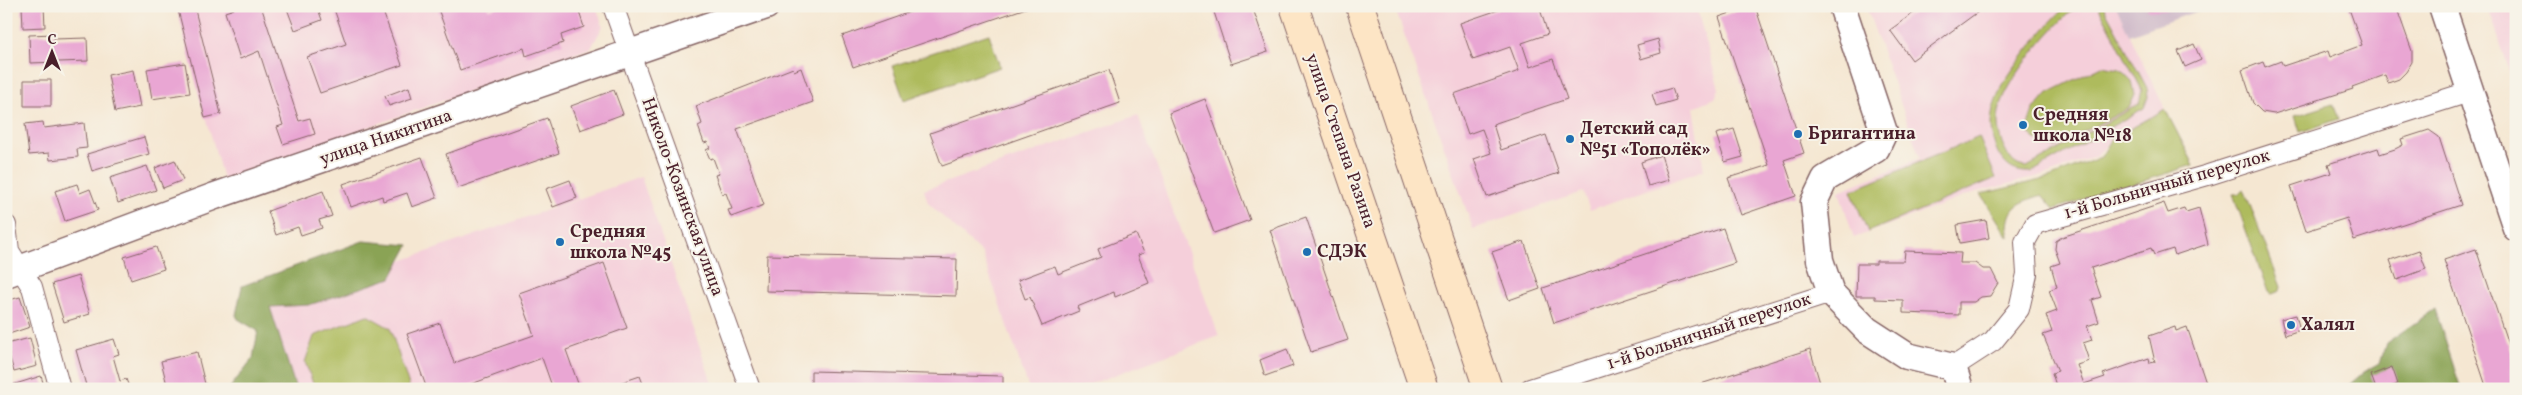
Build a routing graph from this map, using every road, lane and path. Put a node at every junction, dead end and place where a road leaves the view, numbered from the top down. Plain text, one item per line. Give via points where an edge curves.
1 (614, 6) edge
2 (766, 6) edge
3 (1294, 6) edge
4 (1360, 6) edge
5 (1842, 6) edge
6 (2442, 6) edge
7 (630, 53) junction
8 (2469, 92) junction
9 (6, 225) edge
10 (2516, 228) edge
11 (13, 271) edge
12 (1830, 293) junction
13 (1956, 378) edge
14 (60, 389) edge
15 (750, 389) edge
16 (1424, 389) edge
17 (1488, 389) edge
18 (1530, 389) edge

1 - 7 street, Николо-Козинская улица
2 - 7 street, улица Никитина
3 - 16 main road, улица Степана Разина
4 - 17 main road
5 - 12 street via 1884,132 1876,149 1825,179 1814,202 1820,260
6 - 8 street
7 - 11 street, улица Никитина via 215,196
7 - 15 street, Николо-Козинская улица
8 - 10 street
8 - 13 street, 1-й Больничный переулок via 2208,175 2035,224 2025,242 2027,274 2019,309
9 - 11 street
11 - 14 street via 32,287
12 - 13 street via 1867,330 1907,356
12 - 18 street, 1-й Больничный переулок

